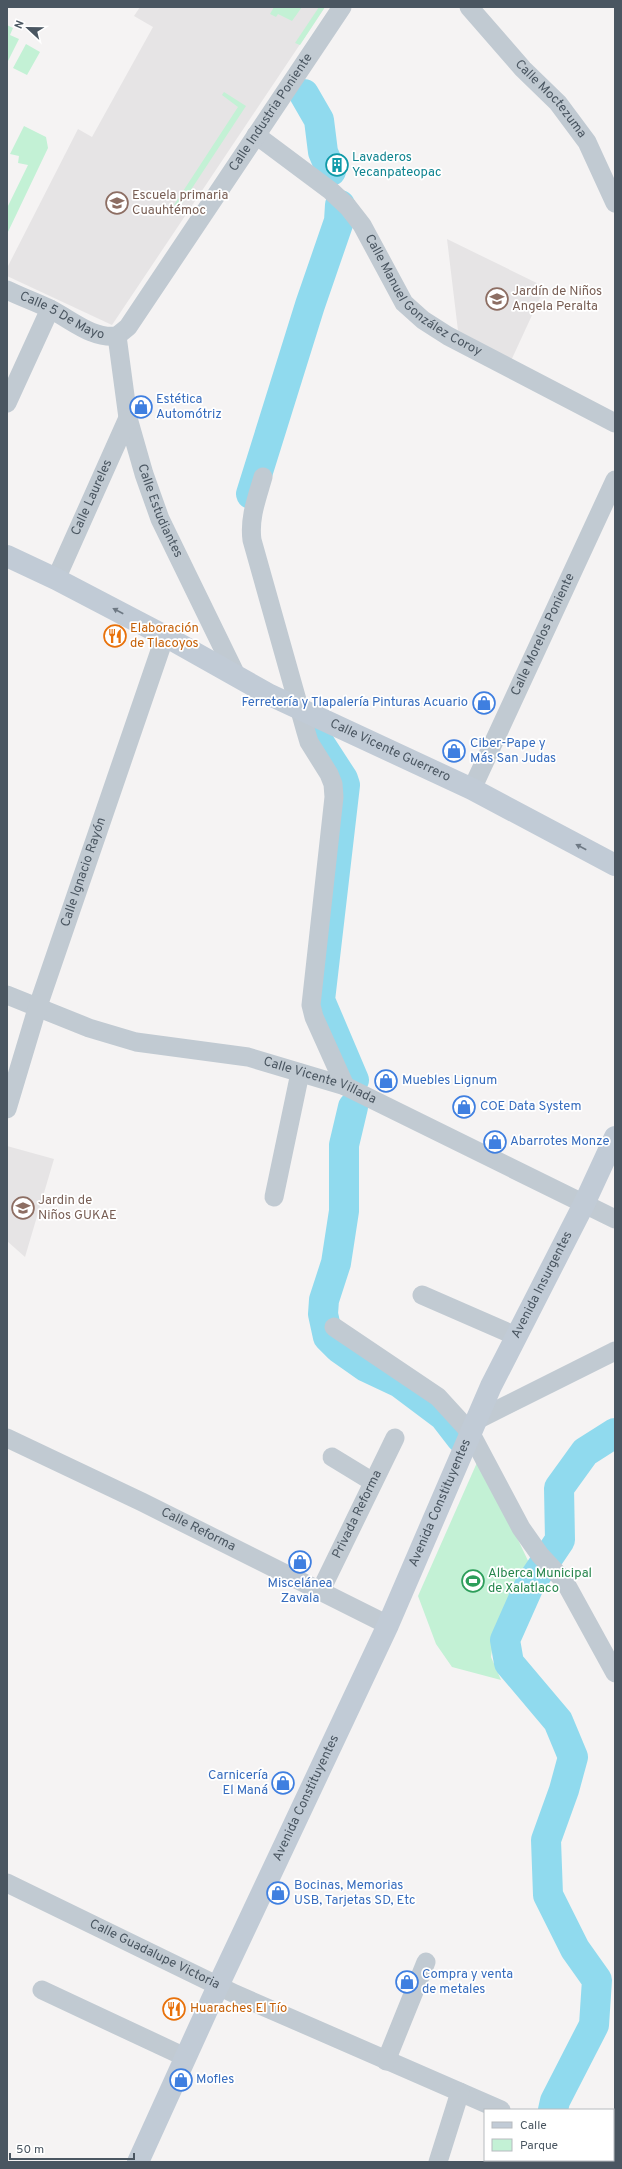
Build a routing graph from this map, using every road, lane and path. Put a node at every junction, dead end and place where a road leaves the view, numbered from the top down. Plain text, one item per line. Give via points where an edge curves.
1 (342, 7) edge
2 (469, 7) edge
3 (256, 135) junction
4 (615, 203) edge
5 (7, 290) edge
6 (50, 310) junction
7 (117, 336) junction
8 (7, 403) edge
9 (128, 418) junction
10 (615, 422) edge
11 (263, 477) dead end
12 (615, 480) edge
13 (7, 556) edge
14 (56, 579) junction
15 (165, 636) junction
16 (236, 675) junction
17 (300, 708) junction
18 (472, 789) junction
19 (615, 865) edge
20 (7, 994) edge
21 (38, 1009) junction
22 (300, 1073) junction
23 (345, 1086) junction
24 (7, 1109) edge
25 (615, 1137) edge
26 (274, 1197) dead end
27 (584, 1204) junction
28 (615, 1219) edge
29 (422, 1294) dead end
30 (334, 1327) dead end
31 (516, 1336) junction
32 (615, 1350) edge
33 (472, 1427) junction
34 (7, 1438) edge
35 (395, 1438) dead end
36 (332, 1457) dead end
37 (373, 1482) junction
38 (320, 1592) junction
39 (388, 1625) junction
40 (615, 1673) edge
41 (7, 1883) edge
42 (426, 1962) dead end
43 (218, 1986) junction
44 (42, 1990) dead end
45 (186, 2057) junction
46 (386, 2061) junction
47 (460, 2092) junction
48 (500, 2109) edge
49 (138, 2162) edge
50 (438, 2162) edge

1 - 3 street, Calle Industria Poniente
2 - 4 street, Calle Moctezuma via 523,69 558,103 587,142
3 - 7 street, Calle Industria Poniente via 128,327
3 - 10 street, Calle Manuel González Coroy via 331,191 348,207 362,225 404,303 423,320 448,336
5 - 6 street, Calle 5 De Mayo
6 - 7 street, Calle 5 De Mayo via 95,335
6 - 8 street
7 - 9 street, Calle Estudiantes
9 - 14 street, Calle Laureles
9 - 16 street, Calle Estudiantes via 160,519
11 - 17 street via 250,526 252,540
12 - 18 street, Calle Morelos Poniente
13 - 14 main road, Calle Vicente Guerrero
15 -> 14 main road, Calle Vicente Guerrero
15 - 16 main road, Calle Vicente Guerrero
15 - 21 street, Calle Ignacio Rayón
16 - 17 main road, Calle Vicente Guerrero via 270,695
17 - 18 main road, Calle Vicente Guerrero
17 - 23 street via 309,742 329,774 334,797 311,1005
19 -> 18 main road, Calle Vicente Guerrero
20 - 21 street, Calle Vicente Villada
21 - 22 street, Calle Vicente Villada via 88,1028 136,1042 248,1057
21 - 24 street, Calle Ignacio Rayón
22 - 23 street, Calle Vicente Villada
22 - 26 street
23 - 27 street, Calle Vicente Villada
25 - 27 main road, Avenida Insurgentes
27 - 28 street, Calle Vicente Villada
27 - 31 main road, Avenida Insurgentes
29 - 31 street
30 - 33 street via 438,1397
31 - 33 main road, Avenida Insurgentes
32 - 33 street
33 - 39 main road, Avenida Constituyentes
33 - 40 street via 521,1528 540,1555 565,1582
34 - 38 street, Calle Reforma via 142,1502
35 - 37 street, Privada Reforma
36 - 37 street
37 - 38 street, Privada Reforma
38 - 39 street, Calle Reforma
39 - 43 main road, Avenida Constituyentes
41 - 43 street, Calle Guadalupe Victoria
42 - 46 street
43 - 45 main road, Avenida Constituyentes
43 - 46 street, Calle Guadalupe Victoria
44 - 45 street
45 - 49 main road, Avenida Constituyentes
46 - 47 street, Calle Guadalupe Victoria
47 - 48 street, Calle Guadalupe Victoria
47 - 50 street

